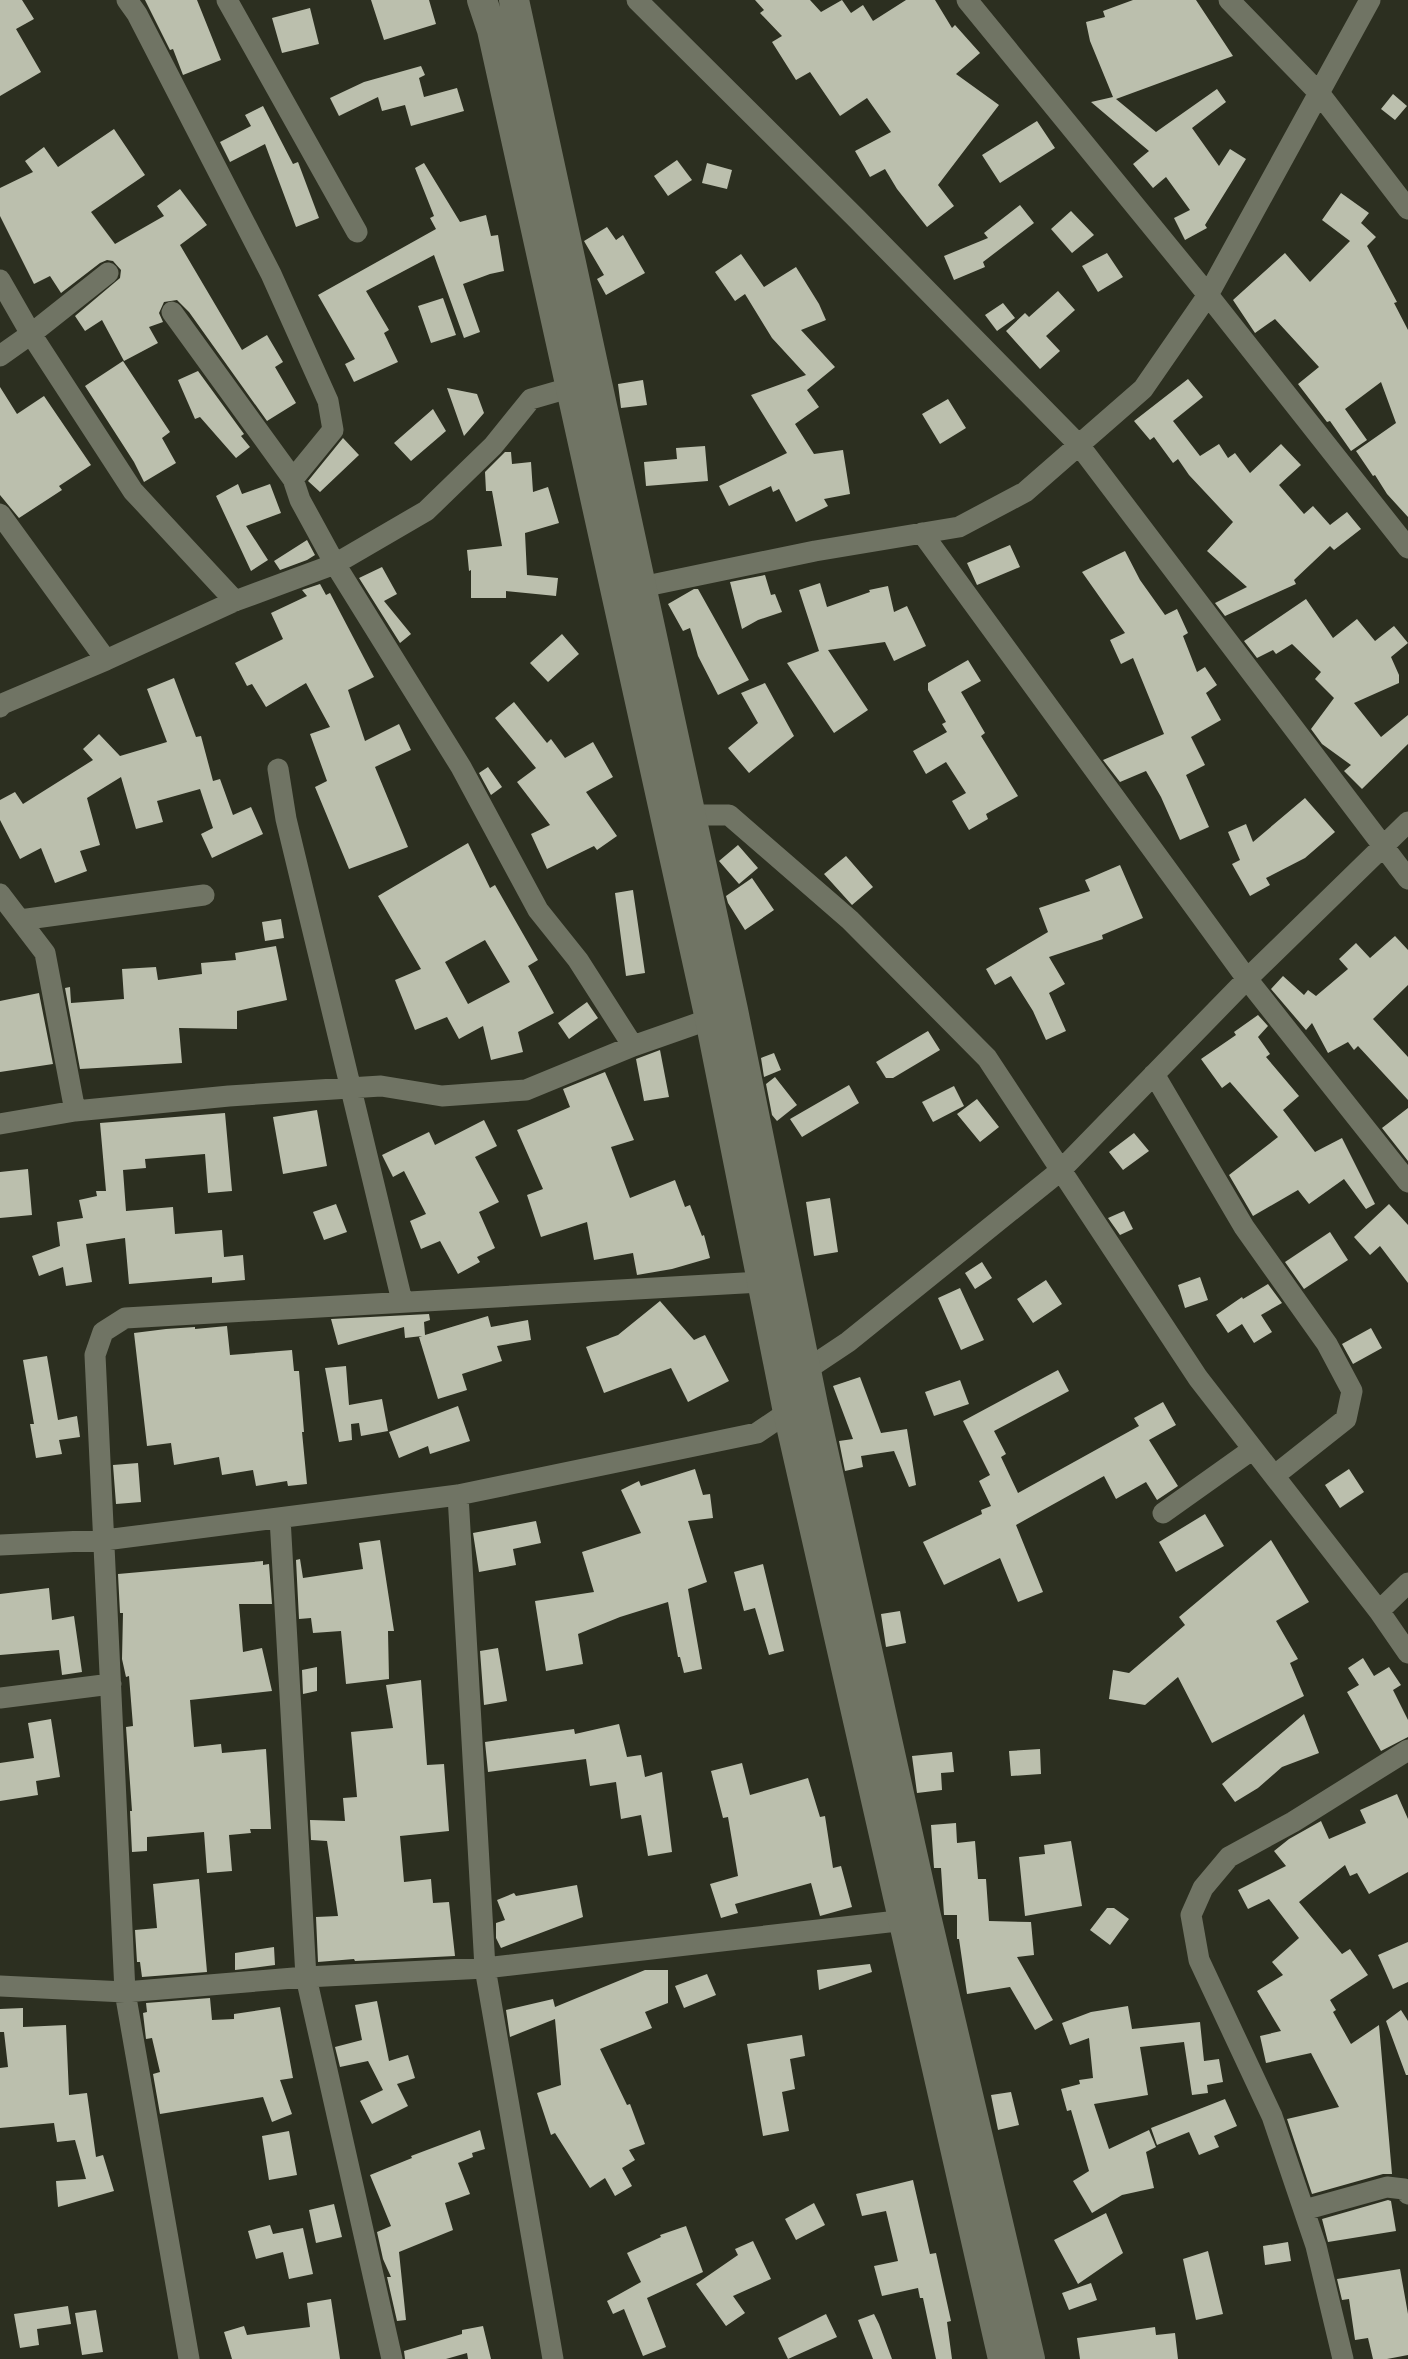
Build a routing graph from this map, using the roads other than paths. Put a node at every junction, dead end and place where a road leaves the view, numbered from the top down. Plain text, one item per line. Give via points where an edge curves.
1 (127, 0) edge
2 (227, 0) edge
3 (482, 0) edge
4 (514, 0) edge
5 (637, 0) edge
6 (967, 0) edge
7 (1229, 0) edge
8 (1370, 0) edge
9 (1319, 93) junction
10 (1408, 209) edge
11 (357, 232) dead end
12 (108, 272) dead end
13 (0, 280) edge
14 (1208, 295) junction
15 (172, 312) dead end
16 (31, 334) junction
17 (0, 356) edge
18 (569, 388) junction
19 (1079, 446) junction
20 (293, 479) junction
21 (0, 514) edge
22 (922, 533) junction
23 (1408, 548) edge
24 (335, 564) junction
25 (628, 590) junction
26 (235, 601) junction
27 (106, 660) junction
28 (1, 705) edge
29 (278, 769) dead end
30 (691, 816) junction
31 (1408, 822) edge
32 (1384, 847) junction
33 (1408, 879) edge
34 (0, 894) edge
35 (204, 895) dead end
36 (20, 920) junction
37 (1247, 979) junction
38 (710, 1019) junction
39 (633, 1046) junction
40 (1154, 1074) junction
41 (349, 1088) junction
42 (75, 1111) junction
43 (0, 1124) edge
44 (1060, 1171) junction
45 (1408, 1182) edge
46 (761, 1282) junction
47 (402, 1301) junction
48 (794, 1374) junction
49 (801, 1408) junction
50 (1253, 1449) junction
51 (1274, 1476) junction
52 (458, 1495) junction
53 (1163, 1513) dead end
54 (280, 1518) junction
55 (105, 1540) junction
56 (0, 1545) edge
57 (1408, 1583) edge
58 (1379, 1611) junction
59 (1408, 1653) edge
60 (111, 1684) junction
61 (0, 1698) edge
62 (1408, 1750) edge
63 (915, 1919) junction
64 (485, 1968) junction
65 (306, 1977) junction
66 (0, 1986) edge
67 (125, 1992) junction
68 (1408, 2194) edge
69 (1304, 2210) junction
70 (189, 2359) edge
71 (392, 2359) edge
72 (553, 2359) edge
73 (1003, 2359) edge
74 (1030, 2359) edge
75 (1343, 2359) edge

1 - 20 street via 237,203 328,401 333,430
2 - 11 street
3 - 18 main road
4 - 25 main road
5 - 19 street
6 - 14 street
7 - 9 street
8 - 9 street
9 - 10 street
9 - 14 street
12 - 16 street
13 - 16 street
14 - 19 street via 1143,389
14 - 23 street
15 - 20 street
16 - 17 street
16 - 26 street via 133,491
18 - 24 street via 531,399 493,446 426,511
18 - 25 main road
19 - 22 street via 1025,492 959,527
19 - 32 street
20 - 24 street
21 - 27 street
22 - 25 street
22 - 37 street
24 - 26 street
24 - 39 street via 461,767 537,910 578,960
25 - 30 main road
25 - 38 main road
26 - 27 street
27 - 28 street
29 - 41 street
30 - 44 street via 729,815 850,920 987,1058
30 - 48 main road
31 - 32 street
32 - 33 street
32 - 37 street
34 - 36 street
35 - 36 street
36 - 42 street via 45,953
37 - 40 street
37 - 45 street
38 - 39 street
38 - 46 main road
39 - 41 street via 526,1090 442,1096 381,1086
40 - 44 street
40 - 51 street via 1244,1227 1327,1344 1352,1391 1346,1419
41 - 42 street
41 - 47 street
42 - 43 street
44 - 48 street via 848,1342
44 - 50 street via 1198,1378
46 - 47 street
46 - 48 main road
47 - 55 street via 125,1318 103,1332 95,1356
48 - 49 main road
49 - 52 street via 757,1433
49 - 63 main road
50 - 51 street
50 - 53 street
51 - 58 street
52 - 54 street
52 - 64 street
54 - 55 street
54 - 65 street
55 - 56 street
55 - 60 street
57 - 58 street
58 - 59 street
60 - 61 street
60 - 67 street
62 - 69 street via 1229,1857 1203,1888 1191,1915 1199,1960 1272,2116
63 - 64 street
63 - 73 main road
63 - 74 main road
64 - 65 street
64 - 72 street
65 - 67 street
65 - 71 street
66 - 67 street
67 - 70 street
68 - 69 street via 1387,2187
69 - 75 street

